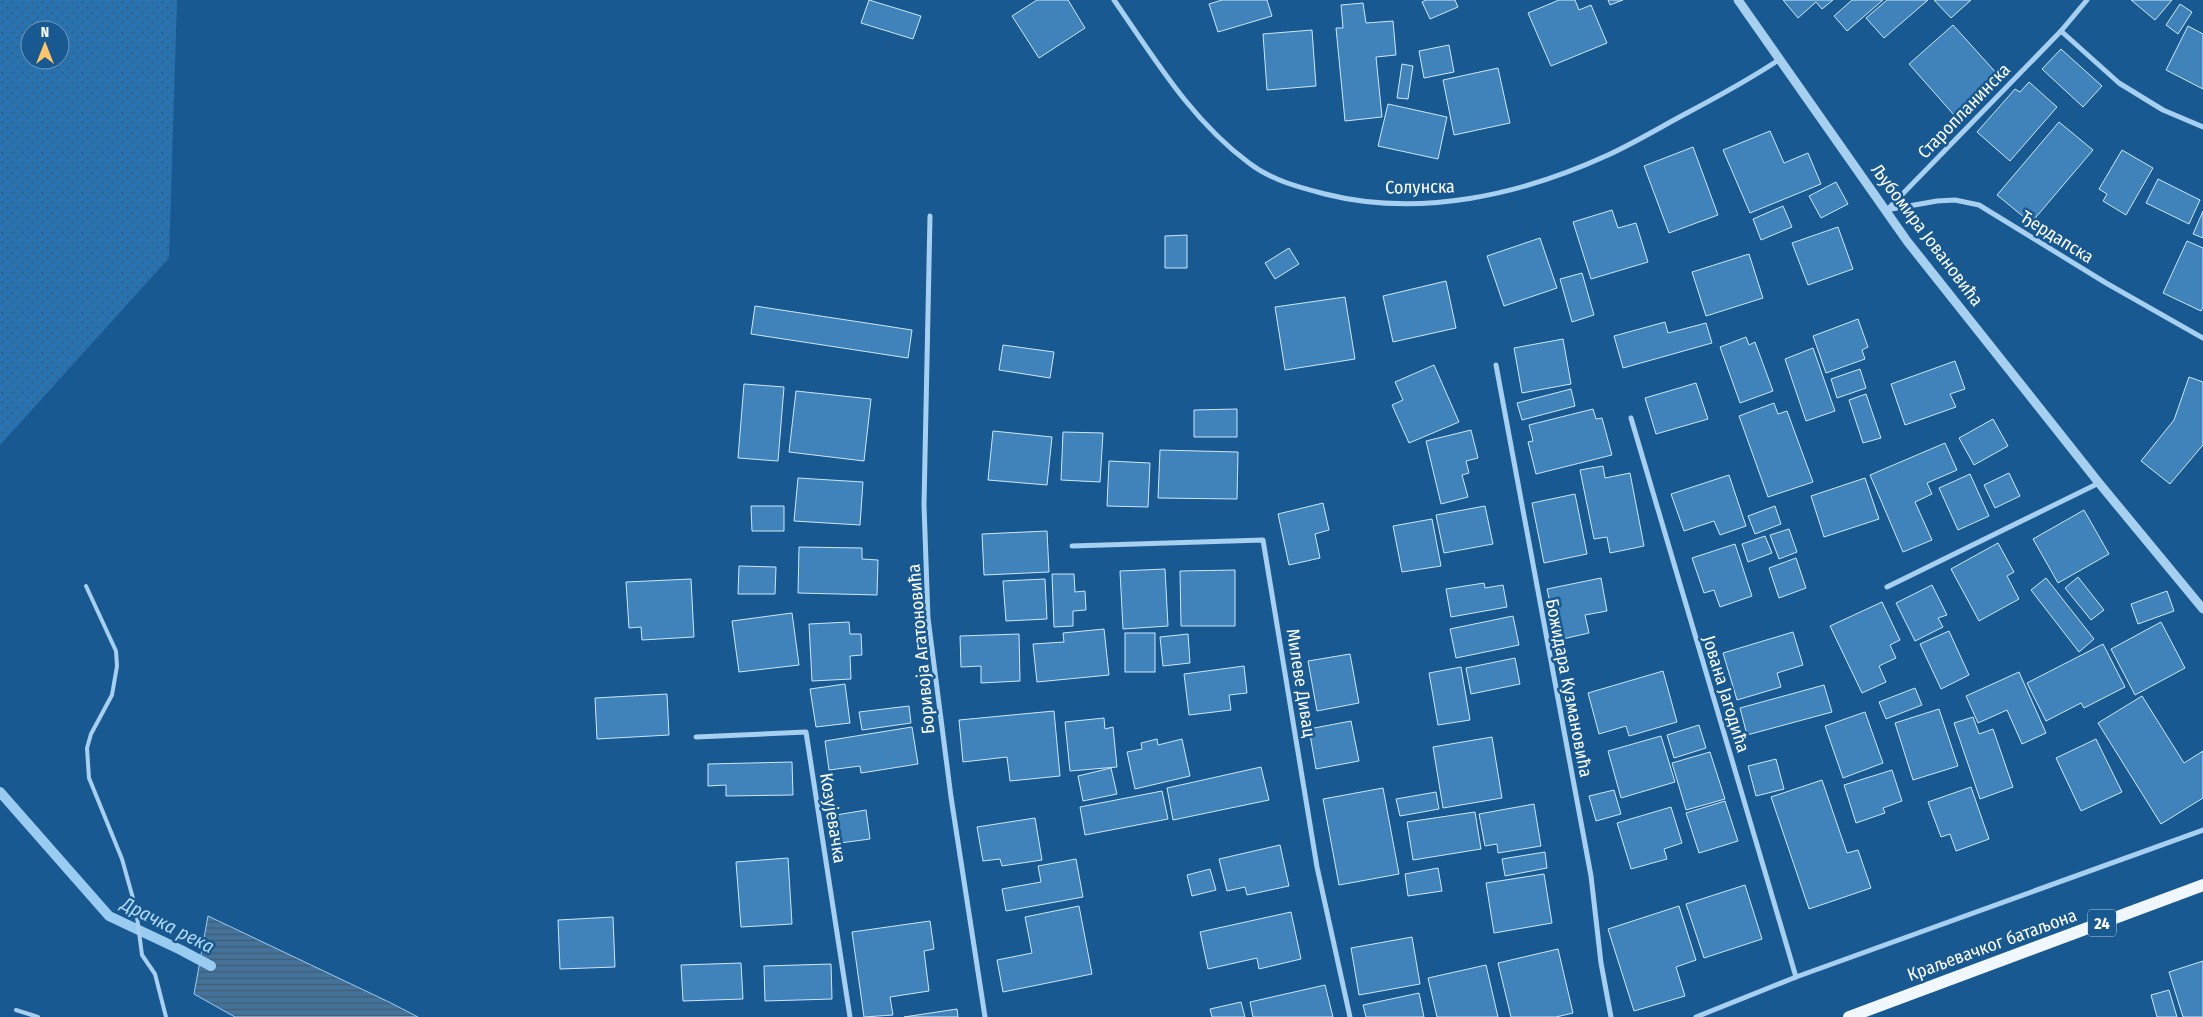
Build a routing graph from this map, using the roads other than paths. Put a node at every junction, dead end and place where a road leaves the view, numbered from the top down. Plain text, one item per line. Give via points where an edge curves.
1 (1114, 0) edge
2 (1738, 0) edge
3 (2087, 0) edge
4 (2061, 31) junction
5 (1780, 59) junction
6 (2203, 127) edge
7 (1886, 210) junction
8 (930, 216) dead end
9 (2203, 338) edge
10 (1496, 365) dead end
11 (1631, 418) dead end
12 (2099, 483) junction
13 (1072, 546) dead end
14 (86, 586) dead end
15 (1887, 587) dead end
16 (2203, 609) edge
17 (696, 738) dead end
18 (2203, 830) edge
19 (2203, 885) edge
20 (1796, 977) junction
21 (16, 1010) dead end
22 (38, 1017) edge
23 (166, 1017) edge
24 (850, 1017) edge
25 (985, 1017) edge
26 (1350, 1017) edge
27 (1611, 1017) edge
28 (1696, 1017) edge
29 (1849, 1017) edge

1 - 5 street, Солунска via 1179,94 1208,129 1249,164 1270,177 1297,187 1341,198 1396,204 1436,204 1481,197 1569,170 1608,155
2 - 5 street, Љубомира Јовановића
3 - 4 street, Старопланинска
4 - 6 street via 2118,84 2163,110
4 - 7 street, Старопланинска
5 - 7 street, Љубомира Јовановића
7 - 9 street, Ђердапска via 1946,200 1979,205
7 - 12 street, Љубомира Јовановића via 1906,241
8 - 25 street, Боривоја Агатоновића via 924,504 928,618 951,797
10 - 27 street, Божидара Кузмановића via 1591,876
11 - 20 street, Јована Јагодића
12 - 15 street
12 - 16 street, Љубомира Јовановића
13 - 26 street, Милеве Дивац via 1263,540 1317,867
14 - 23 lane via 116,651 117,666 112,695 87,748 88,778 122,859 136,909 142,955 155,974
17 - 24 street, Козујевачка via 806,732
18 - 20 street
19 - 29 main road, Краљевачког батаљона / 24
20 - 28 street
21 - 22 lane

